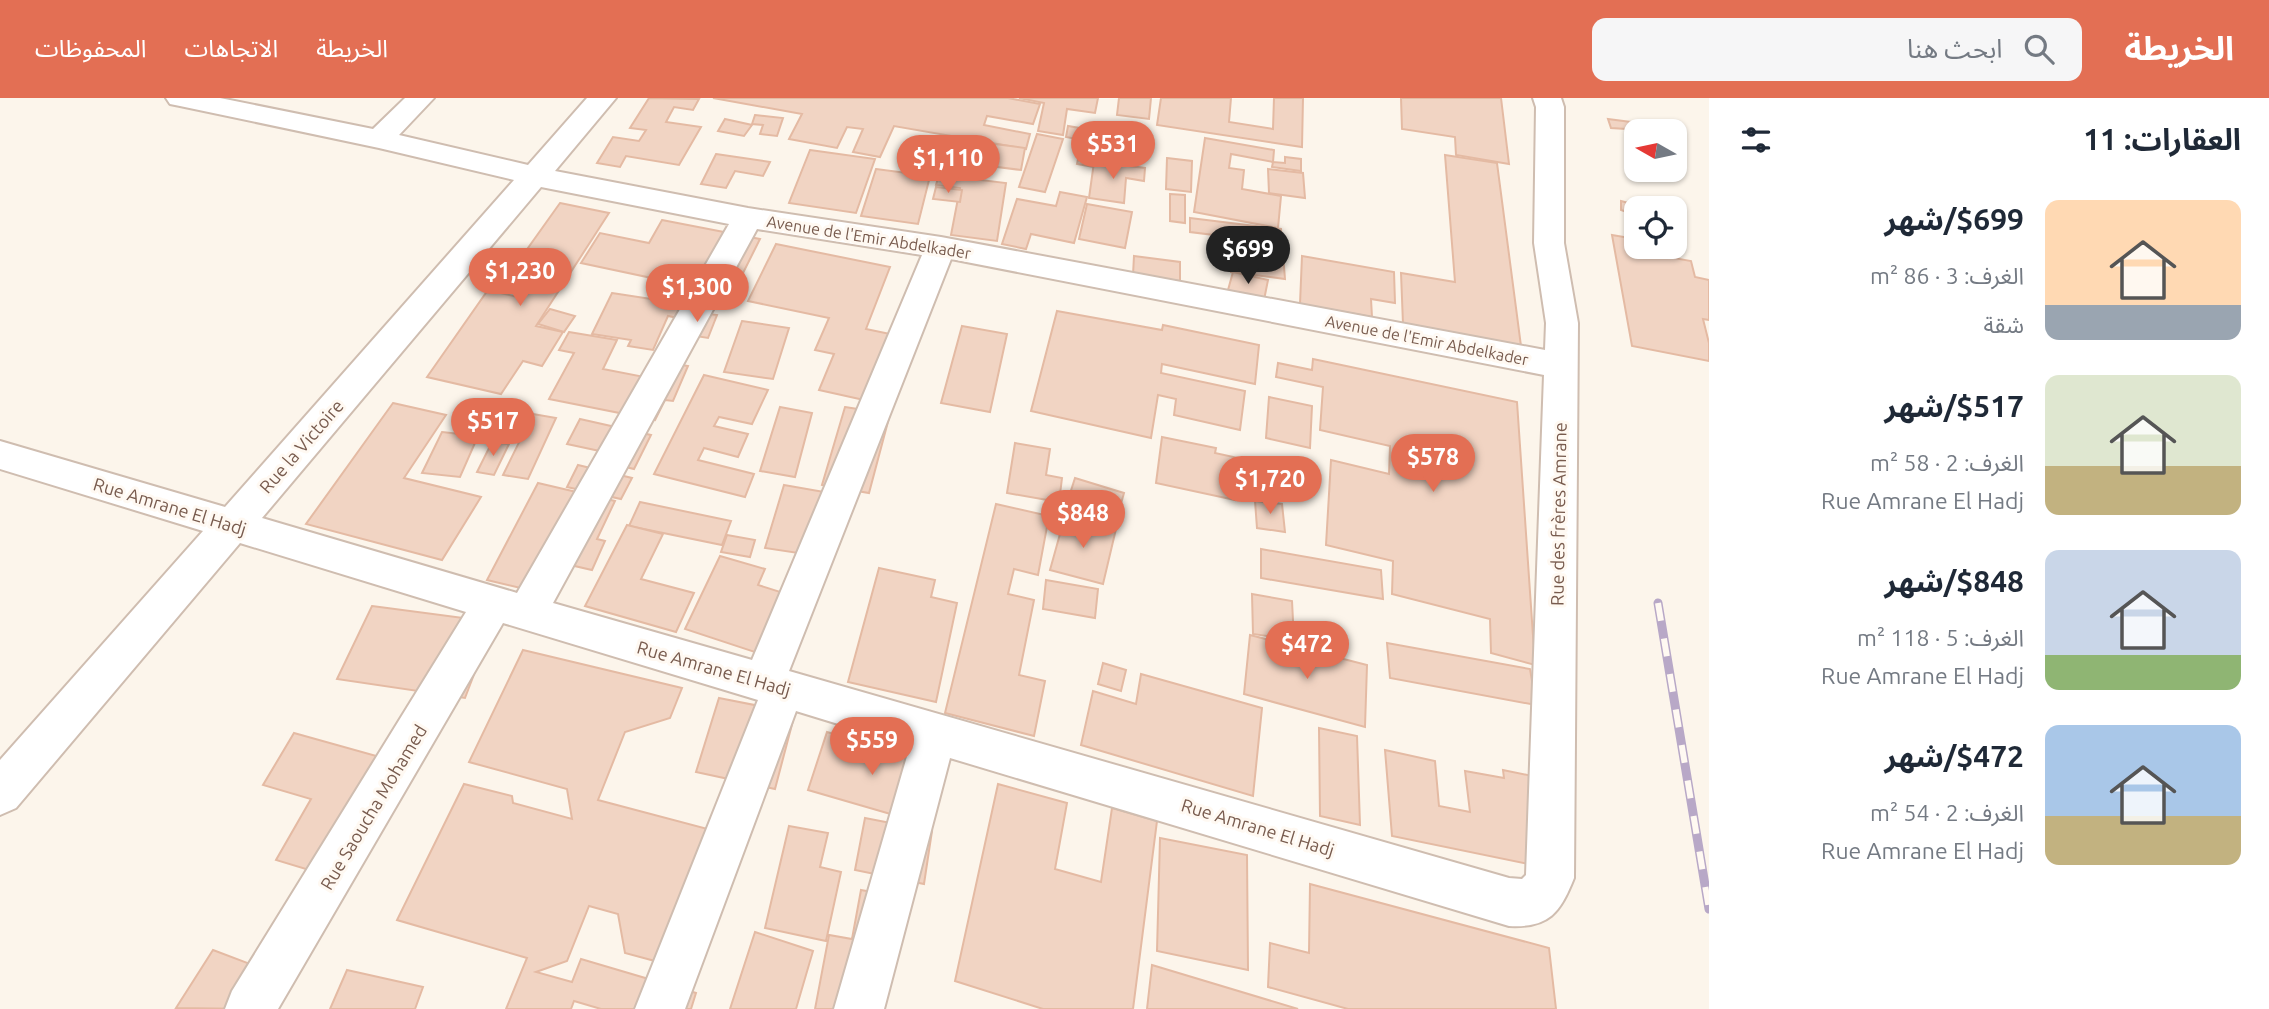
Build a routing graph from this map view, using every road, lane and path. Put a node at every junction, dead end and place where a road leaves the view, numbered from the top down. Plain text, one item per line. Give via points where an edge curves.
1 (180, 98) edge
2 (420, 98) edge
3 (602, 98) edge
4 (1547, 98) edge
5 (379, 139) junction
6 (534, 176) junction
7 (748, 218) junction
8 (941, 247) junction
9 (1561, 366) junction
10 (0, 454) edge
11 (233, 525) junction
12 (510, 608) junction
13 (774, 685) junction
14 (935, 732) junction
15 (0, 793) edge
16 (1509, 902) joint
17 (250, 1009) edge
18 (660, 1009) edge
19 (859, 1009) edge

1 - 5 street, Avenue de l'Emir Abdelkader
2 - 5 street
3 - 6 street, Rue la Victoire
4 - 9 street, Rue des frères Amrane via 1549,243 1562,323
5 - 6 street, Avenue de l'Emir Abdelkader
6 - 7 street, Avenue de l'Emir Abdelkader
6 - 11 street, Rue la Victoire
7 - 8 street, Avenue de l'Emir Abdelkader
7 - 12 street, Rue Saoucha Mohamed
8 - 9 street, Avenue de l'Emir Abdelkader
8 - 13 street
9 - 16 street, Rue des frères Amrane via 1551,878 1530,903
10 - 11 street, Rue Amrane El Hadj
11 - 12 street, Rue Amrane El Hadj
11 - 15 street, Rue la Victoire
12 - 13 street, Rue Amrane El Hadj
12 - 17 street, Rue Saoucha Mohamed
13 - 14 street, Rue Amrane El Hadj
13 - 18 street
14 - 16 street, Rue Amrane El Hadj
14 - 19 street

